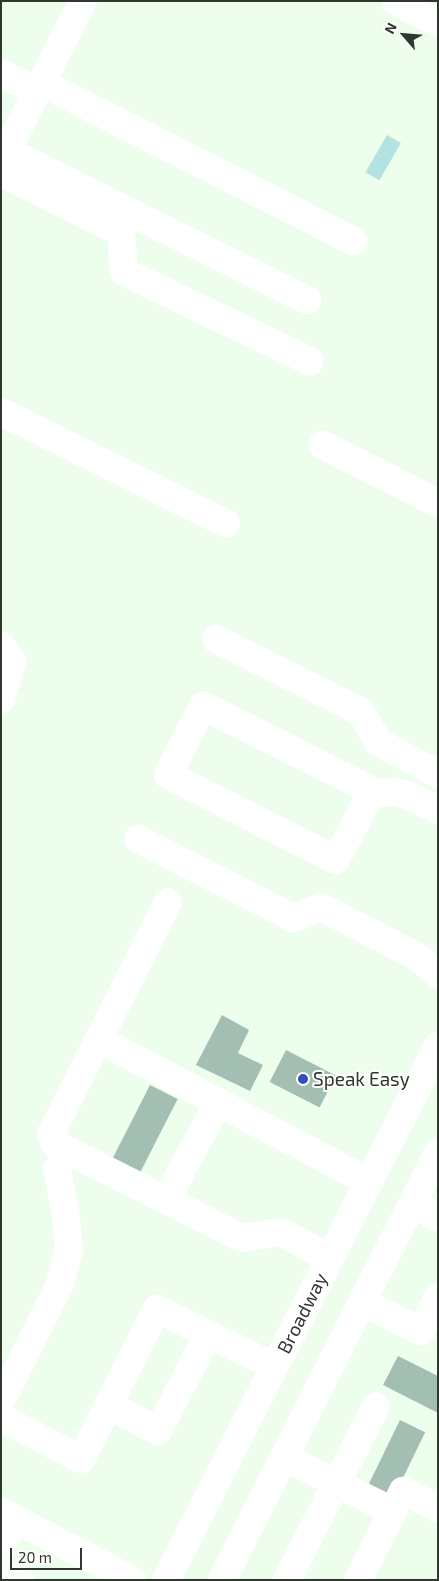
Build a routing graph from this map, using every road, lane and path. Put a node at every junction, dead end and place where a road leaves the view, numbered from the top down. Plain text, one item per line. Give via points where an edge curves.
1 (83, 1) edge
2 (395, 1) edge
3 (438, 23) edge
4 (1, 73) edge
5 (39, 87) junction
6 (3, 162) edge
7 (353, 241) dead end
8 (307, 300) dead end
9 (310, 361) dead end
10 (1, 412) edge
11 (323, 445) dead end
12 (438, 503) edge
13 (226, 523) dead end
14 (216, 639) dead end
15 (1, 646) edge
16 (1, 700) edge
17 (438, 774) edge
18 (368, 799) junction
19 (438, 810) edge
20 (138, 839) dead end
21 (168, 902) dead end
22 (438, 974) edge
23 (98, 1039) junction
24 (438, 1046) edge
25 (218, 1102) junction
26 (438, 1153) edge
27 (56, 1156) junction
28 (369, 1182) junction
29 (166, 1200) junction
30 (412, 1204) junction
31 (438, 1217) edge
32 (330, 1258) junction
33 (438, 1298) edge
34 (362, 1302) junction
35 (208, 1334) junction
36 (274, 1367) junction
37 (1, 1402) edge
38 (108, 1405) junction
39 (376, 1406) dead end
40 (1, 1418) edge
41 (284, 1457) junction
42 (337, 1483) junction
43 (438, 1508) edge
44 (393, 1511) junction
45 (8, 1515) edge
46 (1, 1547) edge
47 (1, 1571) edge
48 (20, 1580) edge
49 (132, 1580) edge
50 (166, 1580) edge
51 (222, 1580) edge
52 (287, 1580) edge
53 (358, 1580) edge

1 - 5 main road
2 - 3 main road
4 - 5 main road
5 - 6 main road
5 - 7 main road
6 - 8 main road
6 - 9 main road via 121,232 124,272
10 - 13 main road
11 - 12 main road
14 - 17 main road via 361,712 378,742
15 - 16 main road via 12,660
18 - 18 main road via 336,860 168,775 203,706 367,788
18 - 19 main road via 379,793 395,792
20 - 22 main road via 294,918 321,906 416,956
21 - 23 main road
23 - 25 main road
23 - 27 main road via 50,1134
24 - 28 main road, Broadway
25 - 28 main road
25 - 29 main road
26 - 30 main road
27 - 29 main road
27 - 37 main road via 69,1251 60,1284
28 - 32 main road, Broadway
29 - 32 main road via 242,1238 281,1232
30 - 31 main road
30 - 34 main road
32 - 36 main road, Broadway
33 - 34 main road via 421,1331
34 - 41 main road
35 - 36 main road
35 - 38 main road via 157,1309
35 - 38 main road via 158,1431
36 - 50 main road, Broadway
38 - 40 main road via 80,1459
39 - 42 main road
41 - 42 main road
41 - 51 main road
42 - 44 main road
42 - 52 main road
43 - 44 main road via 403,1490
44 - 53 main road
45 - 46 main road
45 - 49 main road
47 - 48 main road

